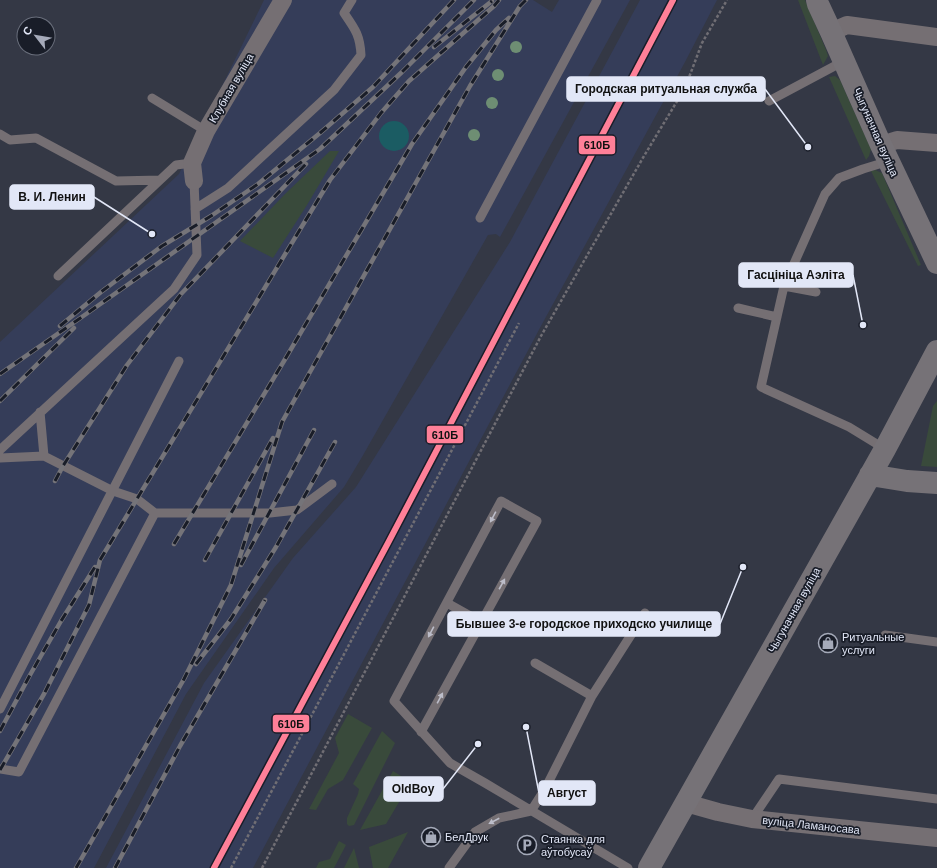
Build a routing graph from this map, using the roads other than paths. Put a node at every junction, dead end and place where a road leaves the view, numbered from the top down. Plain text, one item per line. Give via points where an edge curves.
1 (283, 0) edge
2 (352, 0) edge
3 (596, 0) edge
4 (816, 0) edge
5 (831, 32) junction
6 (937, 37) edge
7 (844, 61) junction
8 (152, 98) dead end
9 (769, 101) dead end
10 (206, 131) junction
11 (0, 134) edge
12 (937, 143) edge
13 (885, 153) junction
14 (193, 172) junction
15 (160, 180) junction
16 (195, 209) junction
17 (480, 218) dead end
18 (937, 263) edge
19 (58, 276) dead end
20 (784, 286) junction
21 (816, 292) dead end
22 (738, 308) dead end
23 (777, 317) junction
24 (937, 351) edge
25 (179, 361) dead end
26 (40, 412) junction
27 (884, 449) junction
28 (0, 450) edge
29 (44, 456) junction
30 (0, 458) edge
31 (870, 475) junction
32 (937, 483) edge
33 (332, 484) dead end
34 (112, 491) junction
35 (155, 513) junction
36 (447, 603) junction
37 (645, 613) dead end
38 (482, 622) junction
39 (884, 635) dead end
40 (937, 642) edge
41 (535, 663) dead end
42 (592, 696) junction
43 (0, 709) edge
44 (422, 732) junction
45 (0, 769) edge
46 (937, 799) edge
47 (686, 803) junction
48 (531, 811) junction
49 (752, 818) junction
50 (937, 838) edge
51 (449, 868) edge
52 (628, 868) edge
53 (649, 868) edge

1 - 10 street, Клубная вуліца
2 - 16 lane via 344,13 355,29 361,55 334,90 228,188
3 - 17 lane
4 - 5 street, Чыгуначная вуліца
5 - 6 street via 847,25
5 - 7 street, Чыгуначная вуліца
7 - 9 lane
7 - 13 street, Чыгуначная вуліца
8 - 10 lane
10 - 14 street, Клубная вуліца
11 - 15 lane via 10,140 36,138 116,181
12 - 13 street via 897,140
13 - 18 street, Чыгуначная вуліца
13 - 20 lane via 863,169 839,178 825,194
14 - 15 lane via 176,165
14 - 16 lane
15 - 19 lane
16 - 26 lane via 197,255 174,289
20 - 21 lane
20 - 23 lane
22 - 23 lane
23 - 27 lane via 761,387 849,427
24 - 27 street, Чыгуначная вуліца
25 - 34 lane
26 - 28 lane
26 - 29 lane
27 - 31 street, Чыгуначная вуліца
29 - 30 lane
29 - 34 lane
31 - 32 street
31 - 47 street, Чыгуначная вуліца
33 - 35 lane via 297,510 270,513
34 - 35 lane via 137,499
34 - 43 lane
35 - 45 lane via 19,772
36 - 38 lane
38 -> 36 lane via 537,521 501,501
36 -> 44 lane via 394,701
37 - 42 lane
44 -> 38 lane
39 - 40 lane
41 - 42 lane
42 - 48 lane
44 - 48 lane via 450,763
46 - 49 lane via 779,779
47 - 49 street, вуліца Ламаносава
47 - 53 street, Чыгуначная вуліца
48 -> 51 lane via 499,818 475,832
48 - 52 lane
49 - 50 street, вуліца Ламаносава

